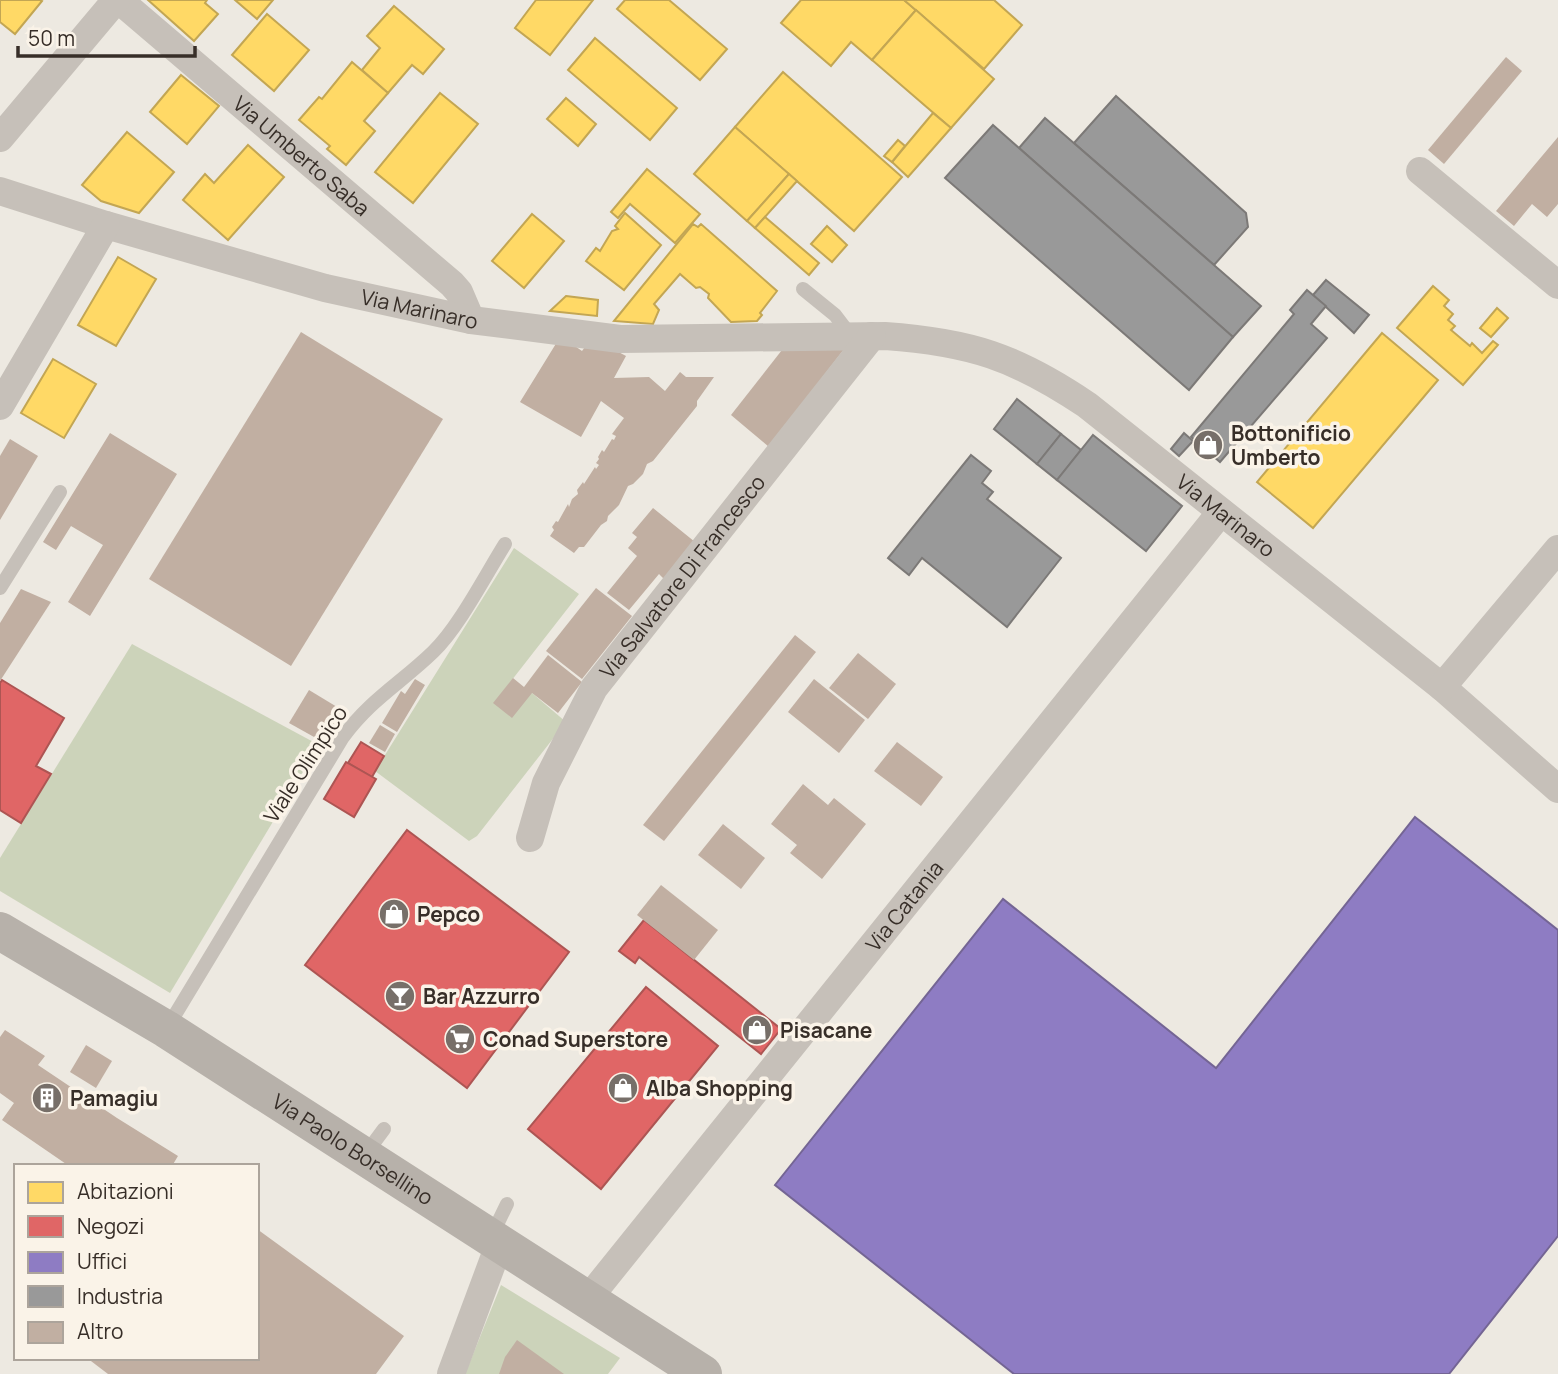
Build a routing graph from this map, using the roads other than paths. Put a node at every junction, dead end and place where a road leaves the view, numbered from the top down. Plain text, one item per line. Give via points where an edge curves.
1 (118, 0) edge
2 (0, 138) edge
3 (1420, 171) dead end
4 (0, 191) edge
5 (106, 225) junction
6 (1558, 285) edge
7 (803, 289) dead end
8 (471, 320) junction
9 (862, 336) junction
10 (0, 406) edge
11 (60, 492) dead end
12 (1220, 512) junction
13 (505, 544) dead end
14 (1558, 549) edge
15 (0, 588) edge
16 (1442, 687) junction
17 (1558, 789) edge
18 (530, 838) dead end
19 (0, 931) edge
20 (166, 1029) junction
21 (507, 1204) dead end
22 (495, 1242) junction
23 (587, 1300) junction
24 (451, 1374) edge
25 (703, 1374) edge

1 - 2 street
1 - 8 street, Via Umberto Saba via 453,284
3 - 6 street
4 - 5 street, Via Marinaro
5 - 8 street, Via Marinaro via 325,288
5 - 10 street
7 - 9 lane
8 - 9 street, Via Marinaro via 620,339
9 - 12 street, Via Marinaro via 965,346 1033,371 1087,405
9 - 18 street, Via Salvatore Di Francesco via 594,688 546,783
11 - 15 lane
12 - 16 street, Via Marinaro
12 - 23 street, Via Catania
13 - 20 lane, Viale Olimpico via 433,652 373,701 343,737
14 - 16 street
16 - 17 street, Via Marinaro
19 - 20 main road, Via Paolo Borsellino
20 - 22 main road, Via Paolo Borsellino via 374,1143
21 - 22 lane
22 - 23 main road, Via Paolo Borsellino
22 - 24 street
23 - 25 main road, Via Paolo Borsellino

